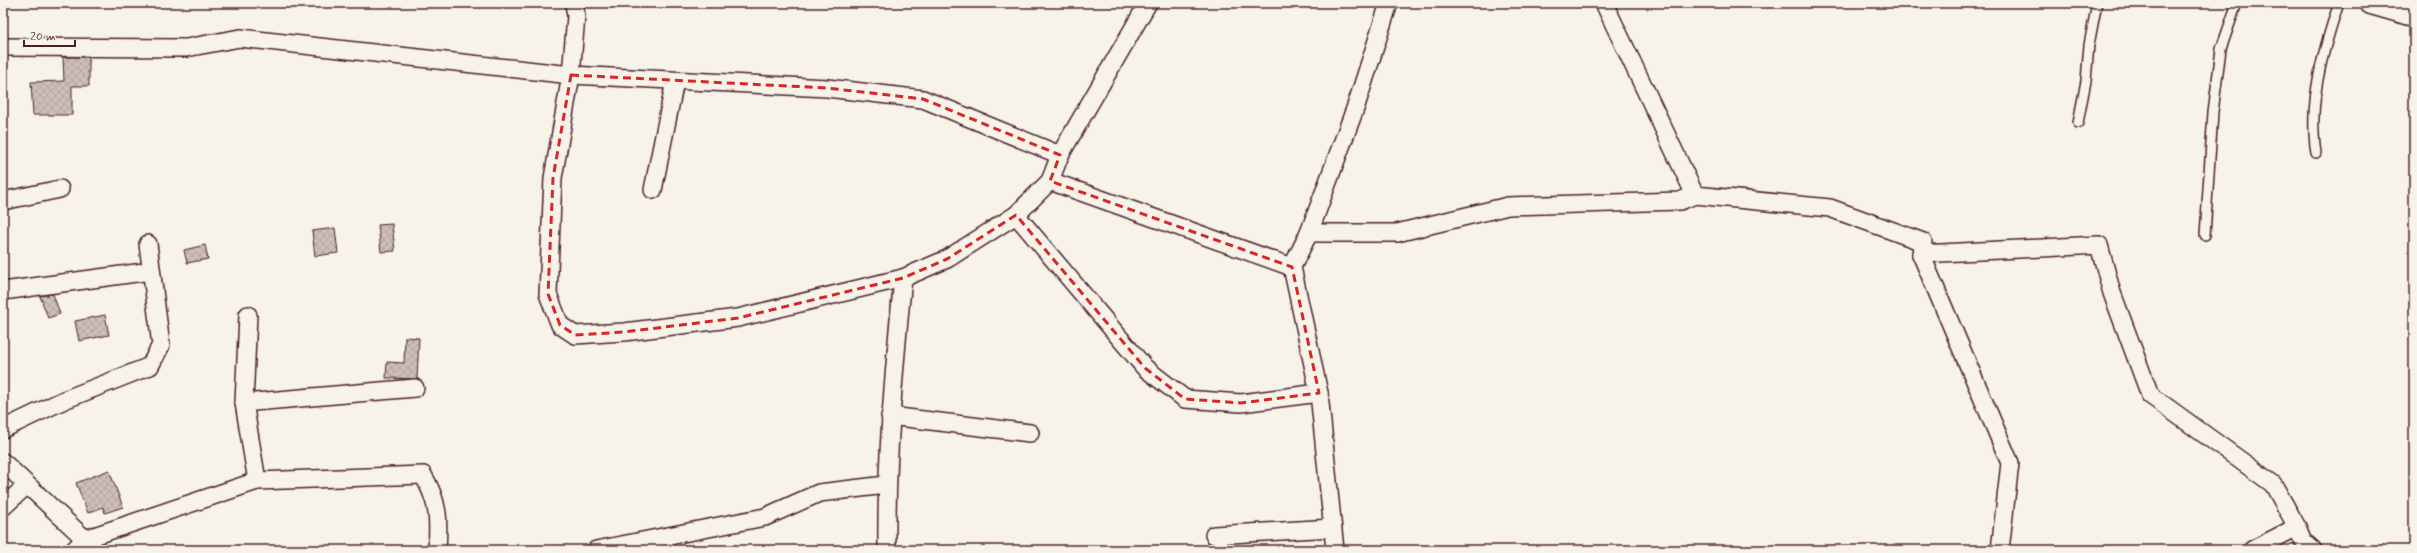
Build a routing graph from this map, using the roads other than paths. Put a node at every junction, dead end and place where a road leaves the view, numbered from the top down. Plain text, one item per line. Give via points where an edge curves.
1 (574, 3) edge
2 (1148, 3) edge
3 (1389, 3) edge
4 (1604, 3) edge
5 (2097, 3) edge
6 (2237, 3) edge
7 (2340, 3) edge
8 (2371, 3) edge
9 (2409, 10) edge
10 (3, 47) edge
11 (571, 75) junction
12 (675, 81) junction
13 (2078, 123) dead end
14 (2316, 153) dead end
15 (1060, 155) junction
16 (1050, 180) junction
17 (60, 189) dead end
18 (653, 190) dead end
19 (1694, 195) junction
20 (3, 201) edge
21 (1016, 214) junction
22 (1309, 233) junction
23 (2205, 235) dead end
24 (148, 244) dead end
25 (1921, 254) junction
26 (1292, 267) junction
27 (151, 271) junction
28 (903, 278) junction
29 (3, 291) edge
30 (248, 315) dead end
31 (414, 388) dead end
32 (1319, 393) junction
33 (244, 403) junction
34 (890, 416) junction
35 (3, 429) edge
36 (1030, 433) dead end
37 (3, 462) edge
38 (257, 481) junction
39 (27, 485) junction
40 (886, 485) junction
41 (3, 507) edge
42 (2297, 527) junction
43 (1332, 528) junction
44 (1214, 535) dead end
45 (84, 546) edge
46 (438, 550) edge
47 (596, 550) edge
48 (887, 550) edge
49 (1335, 550) edge
50 (2000, 550) edge
51 (2252, 550) edge
52 (2313, 550) edge

1 - 11 street via 576,16
2 - 15 street
3 - 22 street via 1356,106
4 - 19 street
5 - 13 lane
6 - 23 lane via 2221,50 2213,112
7 - 14 lane via 2328,34 2316,95
8 - 9 main road
10 - 11 street via 186,48 240,38
11 - 12 street
11 - 28 street via 554,178 548,294 560,325 575,335 624,332 738,318
12 - 15 street via 827,88 924,99
12 - 18 street
15 - 16 street
16 - 21 street
16 - 26 street
17 - 20 street
19 - 22 street via 1680,201 1508,206 1397,233
19 - 25 street via 1830,208 1923,242
21 - 28 street via 946,259
21 - 32 street via 1146,368 1185,399 1242,403
22 - 26 street
24 - 27 street
25 - 42 street via 2098,245 2112,293 2150,395 2273,484
25 - 50 street via 2010,463
26 - 32 street
27 - 29 street
27 - 35 street via 161,345 150,366 64,400
28 - 34 street
30 - 33 street
31 - 33 street
32 - 43 street
33 - 38 street
34 - 36 street
34 - 40 street
37 - 39 street
38 - 45 street
38 - 46 street via 423,475 431,489 440,518
39 - 41 street
39 - 45 street
40 - 47 street via 818,493 765,518
40 - 48 street
42 - 51 street
42 - 52 street via 2303,541
43 - 44 street
43 - 49 street

